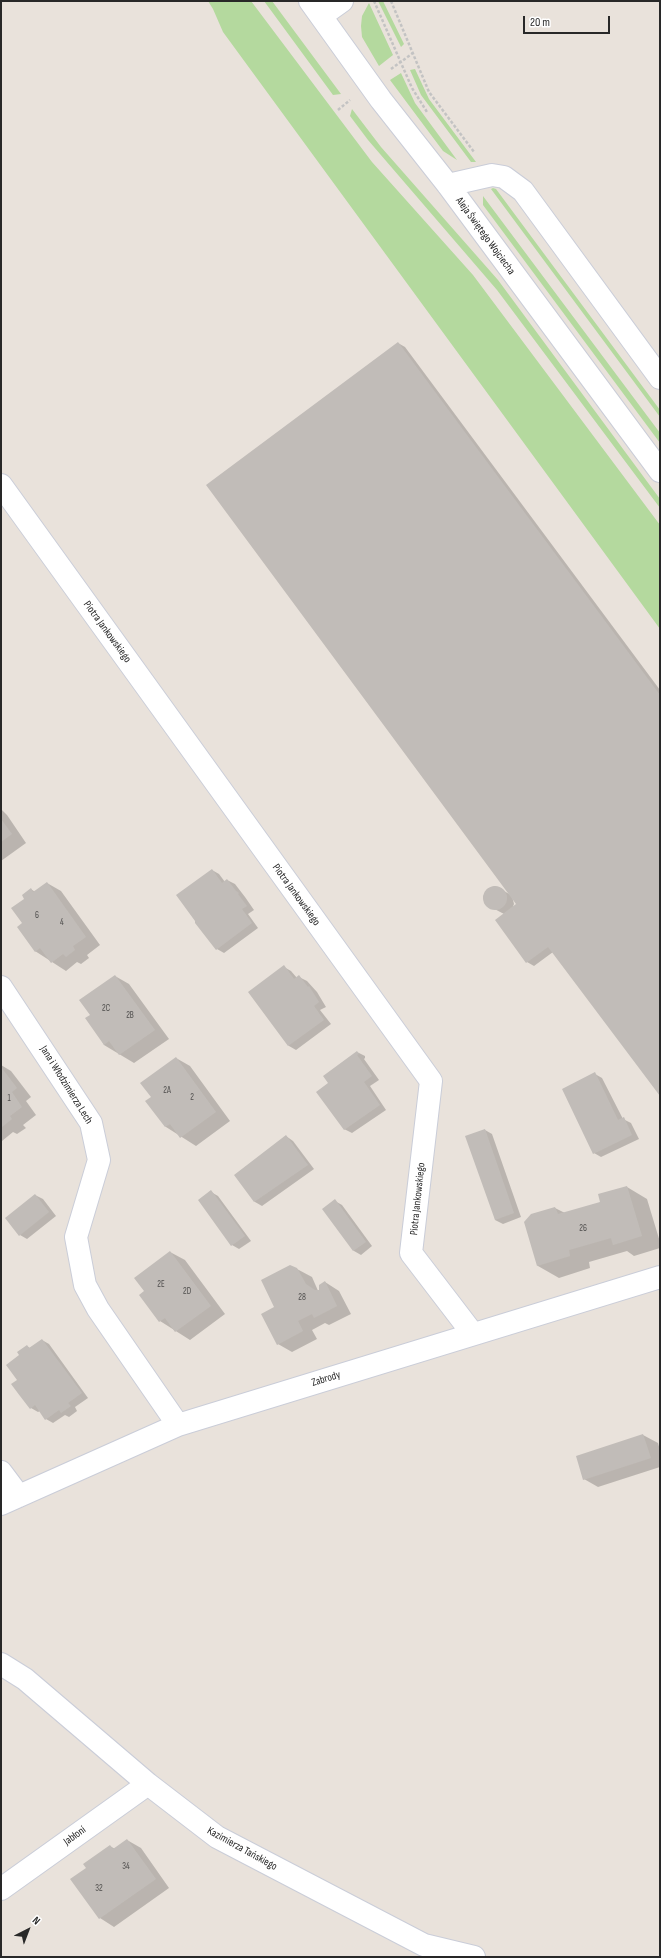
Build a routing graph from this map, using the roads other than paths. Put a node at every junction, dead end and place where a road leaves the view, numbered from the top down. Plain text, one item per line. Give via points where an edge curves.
1 (342, 1) edge
2 (315, 8) edge
3 (448, 185) junction
4 (660, 378) edge
5 (660, 471) edge
6 (1, 485) edge
7 (1, 987) edge
8 (660, 1277) edge
9 (472, 1334) junction
10 (178, 1425) junction
11 (1, 1472) edge
12 (10, 1500) edge
13 (1, 1664) edge
14 (148, 1784) junction
15 (1, 1889) edge
16 (474, 1957) edge

1 - 2 street
2 - 3 street, Aleja Świętego Wojciecha via 381,100
3 - 4 street via 492,175 504,177 522,191
3 - 5 street, Aleja Świętego Wojciecha
6 - 9 street, Piotra Jankowskiego via 431,1081 411,1253
7 - 10 street, Jana i Włodzimierza Lech via 91,1123 99,1160 76,1237 85,1285 98,1310
8 - 9 street, Zabrody
9 - 10 street, Zabrody
10 - 12 street, Zabrody
11 - 12 street
13 - 14 street, Kazimierza Tańskiego via 25,1679
14 - 15 street, Jabłoni
14 - 16 street, Kazimierza Tańskiego via 217,1837 424,1945

